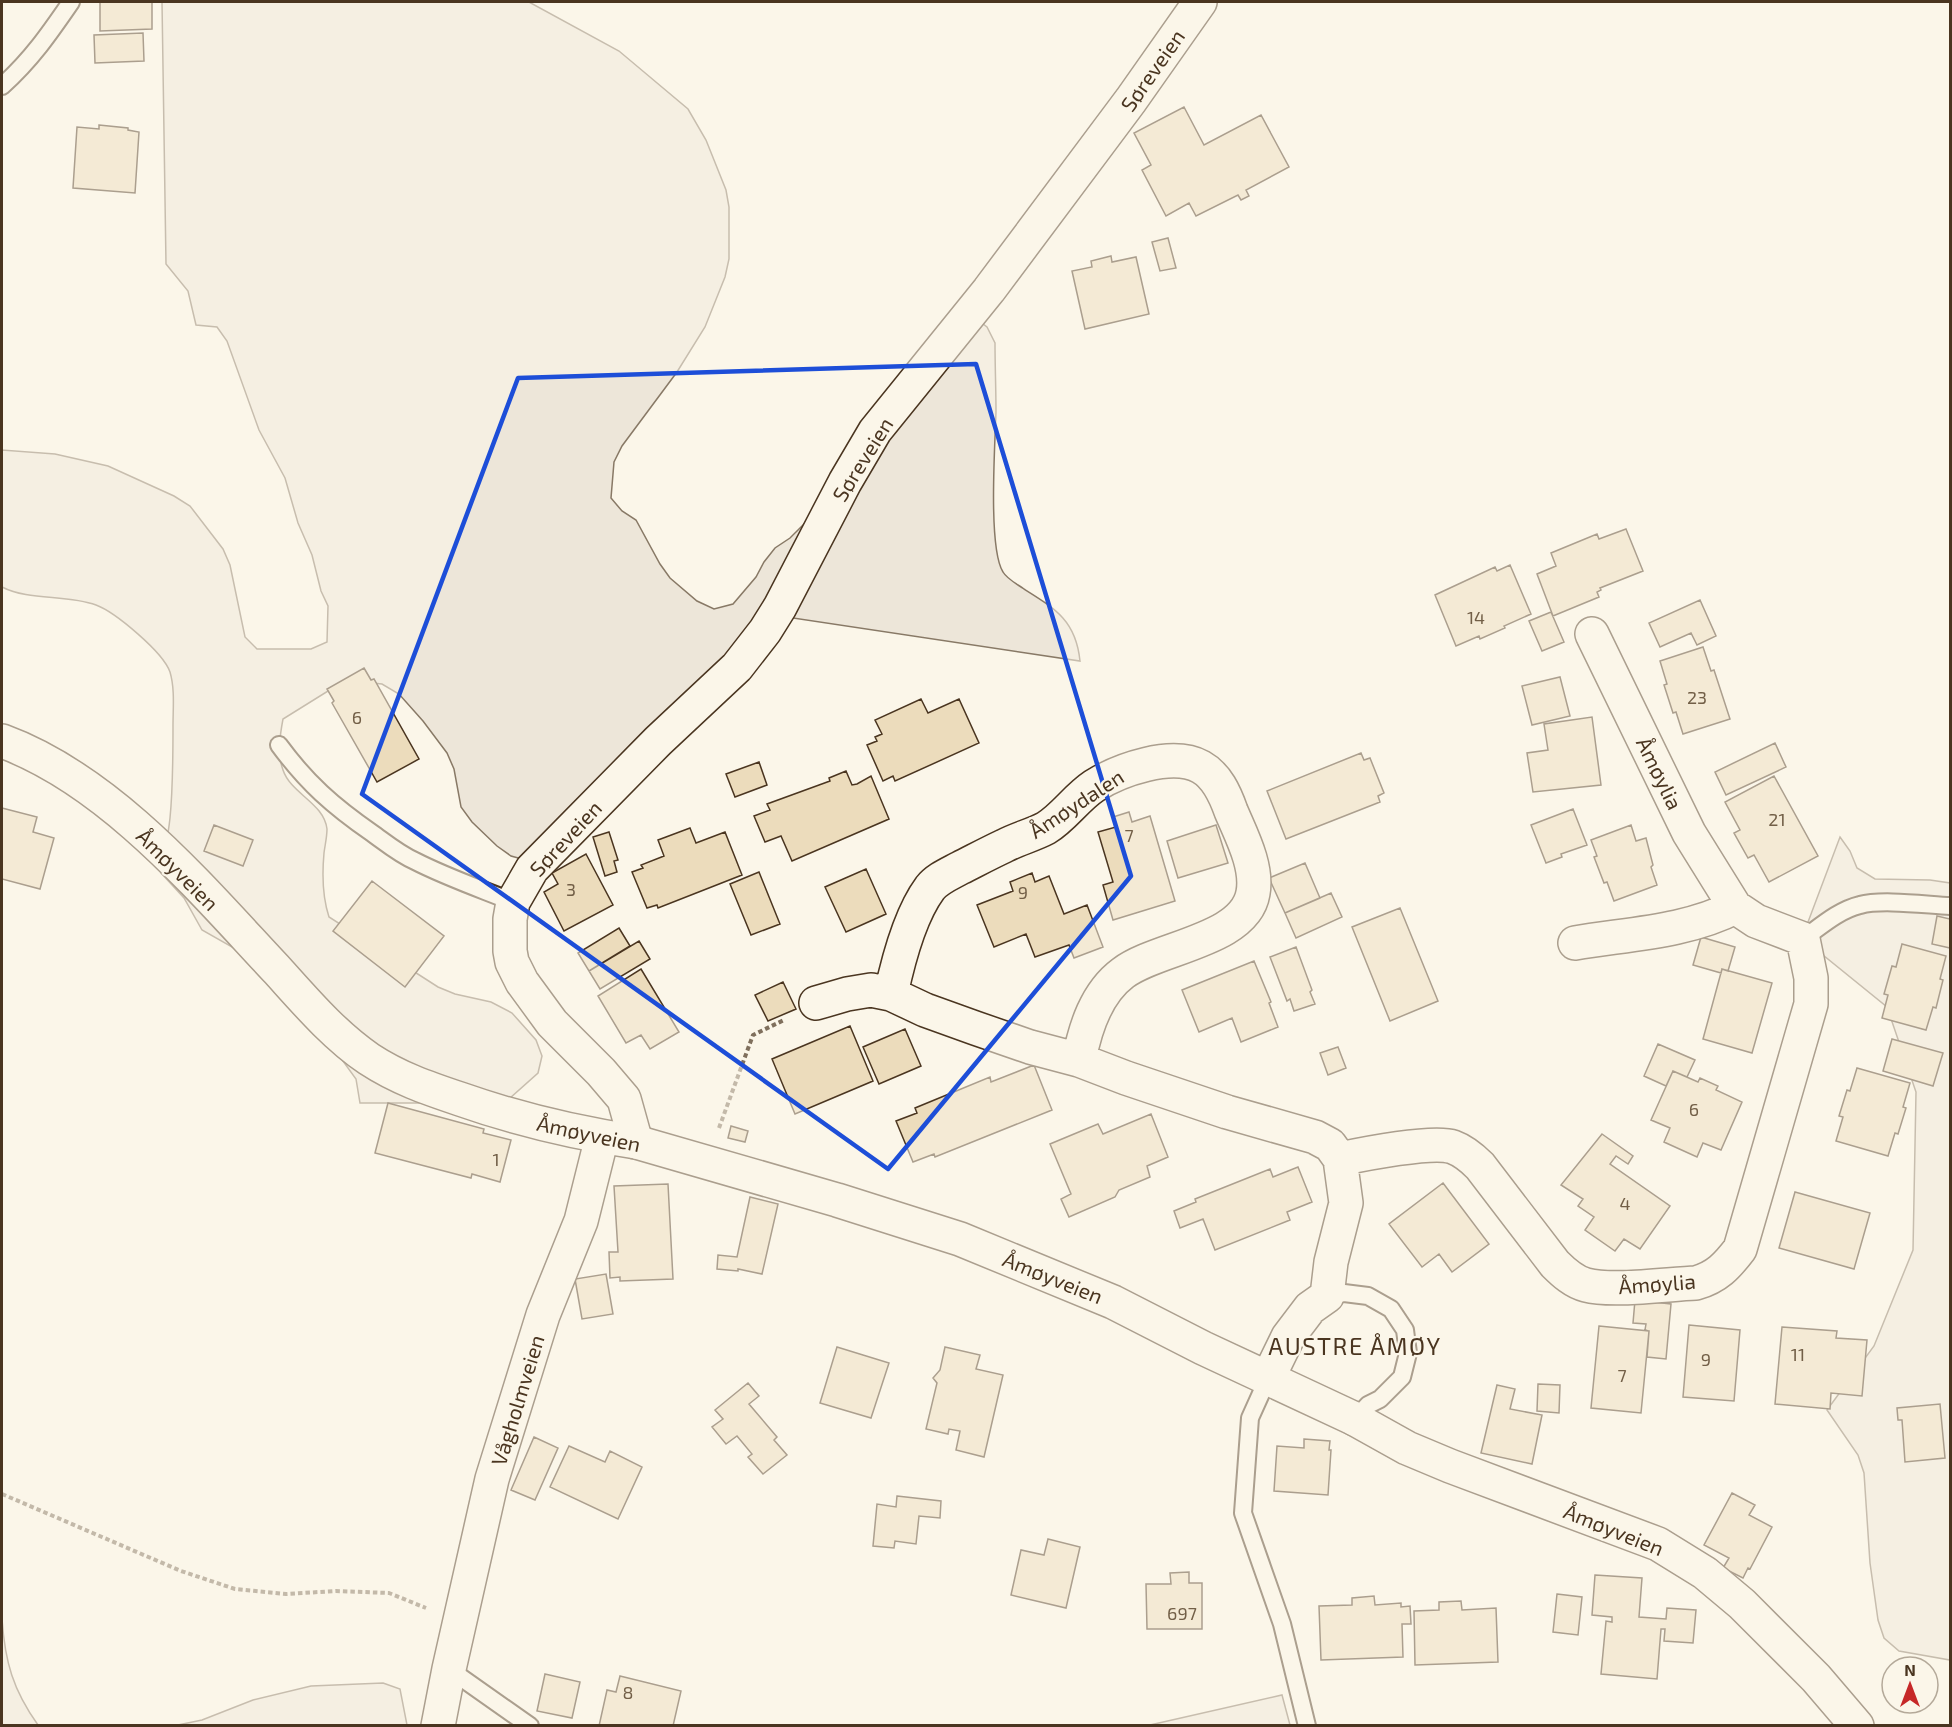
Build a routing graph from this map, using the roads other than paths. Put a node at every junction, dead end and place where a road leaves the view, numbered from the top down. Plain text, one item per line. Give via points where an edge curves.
1 (71, 2) edge
2 (1200, 2) edge
3 (2, 86) edge
4 (1592, 634) dead end
5 (2, 741) edge
6 (279, 745) dead end
7 (513, 902) junction
8 (1950, 906) edge
9 (1735, 907) junction
10 (1803, 939) junction
11 (1575, 943) dead end
12 (891, 994) junction
13 (816, 1003) road end
14 (1079, 1060) junction
15 (602, 1137) junction
16 (636, 1142) junction
17 (1340, 1159) junction
18 (1327, 1296) junction
19 (1268, 1378) junction
20 (1355, 1419) junction
21 (449, 1669) junction
22 (438, 1725) edge
23 (530, 1725) edge
24 (1307, 1725) edge
25 (1857, 1725) edge

1 - 3 lane via 42,45
2 - 7 street, Søreveien via 989,291 875,432 765,631 737,667 532,869
4 - 9 street, Åmøylia via 1689,833
5 - 15 street, Åmøyveien via 69,774 109,803 211,901 330,1027 368,1058 407,1081 493,1111
6 - 7 lane via 317,790 398,852
7 - 16 street, Søreveien via 510,951 522,982 552,1023 624,1099
8 - 10 lane via 1860,905 1841,912
9 - 10 street, Åmøylia via 1756,921
9 - 11 street via 1683,926
10 - 17 street, Åmøylia via 1811,978 1811,1004 1740,1250 1725,1269 1709,1279 1617,1287 1587,1285 1566,1276 1480,1166 1453,1147 1436,1144
12 - 13 street via 872,990
12 - 14 street via 975,1029
12 - 14 street, Åmøydalen via 916,914 930,888 940,879 1045,828 1092,787 1123,770 1162,761 1199,766 1214,778 1225,795 1248,852 1253,894 1244,914 1230,927 1142,962 1108,987 1083,1036
14 - 17 street via 1227,1112 1315,1137 1330,1145
15 - 16 street, Åmøyveien
15 - 21 street, Vågholmveien via 580,1221 543,1315 492,1479
16 - 19 street, Åmøyveien via 960,1239 1113,1302
17 - 18 street via 1346,1203
18 - 19 street via 1310,1308 1288,1337
18 - 20 lane via 1368,1296 1391,1309 1405,1329 1408,1353 1402,1377
19 - 20 street, Åmøyveien
19 - 24 lane via 1250,1418 1243,1513 1282,1624
20 - 25 street, Åmøyveien via 1450,1466 1658,1544 1706,1573 1816,1678
21 - 22 street, Vågholmveien
21 - 23 lane

